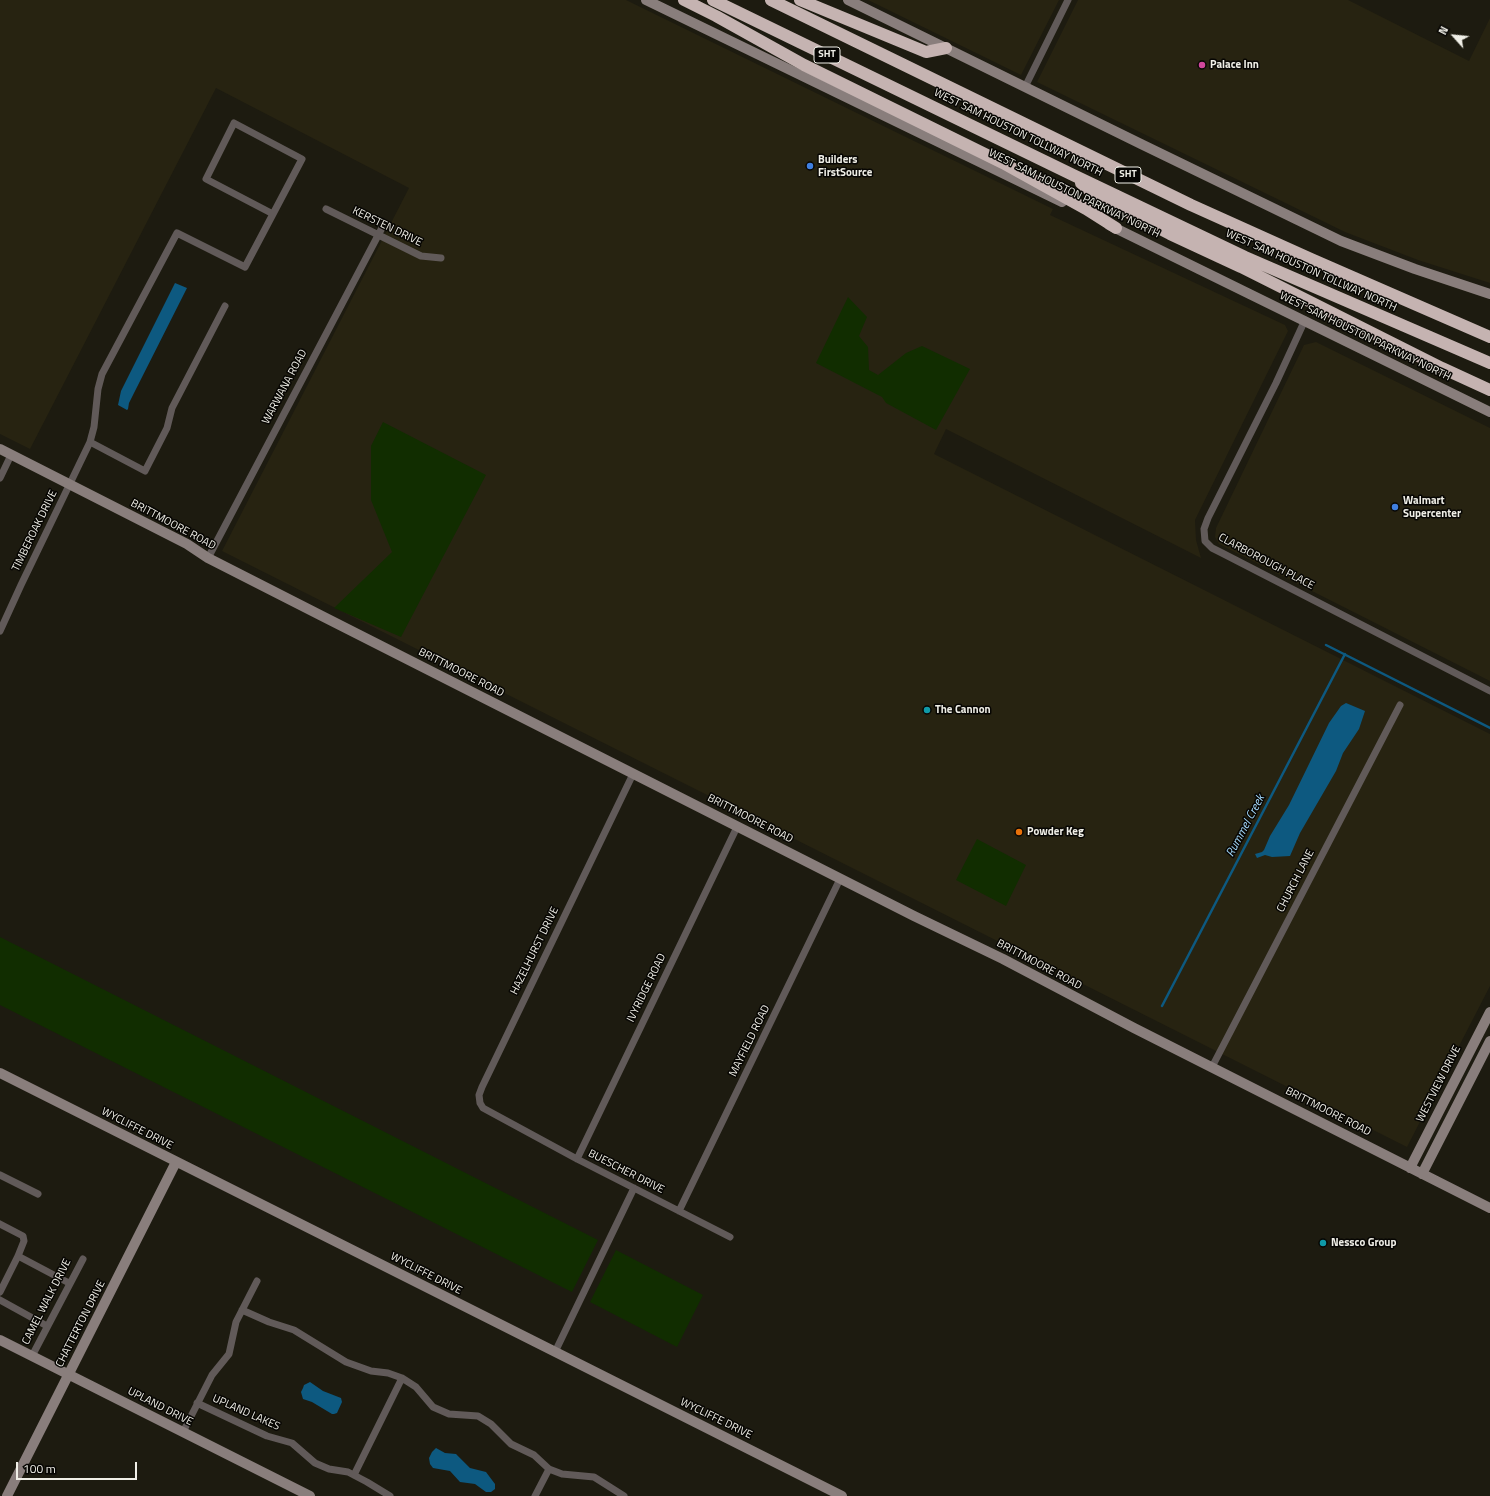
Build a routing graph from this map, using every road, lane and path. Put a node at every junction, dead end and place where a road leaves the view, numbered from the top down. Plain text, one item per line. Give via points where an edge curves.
1 (646, 0) edge
2 (684, 0) edge
3 (713, 0) edge
4 (773, 0) edge
5 (800, 0) edge
6 (848, 0) edge
7 (1068, 0) edge
8 (946, 48) junction
9 (1025, 87) junction
10 (1073, 175) junction
11 (326, 209) dead end
12 (273, 214) junction
13 (383, 226) dead end
14 (1116, 228) junction
15 (377, 235) junction
16 (440, 258) dead end
17 (1490, 294) edge
18 (224, 306) dead end
19 (1305, 320) junction
20 (1490, 336) edge
21 (1490, 363) edge
22 (1490, 390) edge
23 (1490, 412) edge
24 (90, 442) junction
25 (0, 449) edge
26 (11, 455) junction
27 (0, 478) edge
28 (70, 485) junction
29 (208, 558) junction
30 (0, 631) edge
31 (1490, 692) edge
32 (1400, 705) dead end
33 (633, 774) junction
34 (737, 827) junction
35 (840, 879) junction
36 (1490, 1012) edge
37 (1490, 1041) edge
38 (1212, 1067) junction
39 (0, 1073) edge
40 (513, 1123) joint
41 (577, 1159) junction
42 (176, 1162) junction
43 (1410, 1168) junction
44 (1422, 1174) junction
45 (0, 1175) edge
46 (634, 1188) junction
47 (38, 1194) dead end
48 (1490, 1208) edge
49 (679, 1211) junction
50 (0, 1224) edge
51 (730, 1237) dead end
52 (18, 1256) junction
53 (82, 1259) dead end
54 (257, 1281) dead end
55 (69, 1283) junction
56 (0, 1292) edge
57 (0, 1300) edge
58 (242, 1310) junction
59 (47, 1326) junction
60 (0, 1340) edge
61 (555, 1352) junction
62 (32, 1356) junction
63 (68, 1374) junction
64 (402, 1378) junction
65 (197, 1403) junction
66 (183, 1432) junction
67 (549, 1469) junction
68 (354, 1475) junction
69 (7, 1496) edge
70 (310, 1496) edge
71 (390, 1496) edge
72 (535, 1496) edge
73 (624, 1496) edge
74 (842, 1496) edge

1 - 14 main road, WEST SAM HOUSTON PARKWAY NORTH
2 - 14 highway via 804,66 1003,163
3 - 10 highway, WEST SAM HOUSTON TOLLWAY NORTH / SHT
4 - 20 highway, WEST SAM HOUSTON TOLLWAY NORTH / SHT via 1191,205 1311,260
5 - 8 highway via 926,52
6 - 8 main road
7 - 9 street
8 - 9 main road
9 - 17 main road via 1341,241
10 - 21 highway, WEST SAM HOUSTON TOLLWAY NORTH / SHT via 1245,257
10 - 22 highway via 1096,196
11 - 15 street, KERSTEN DRIVE
12 - 12 street via 302,159 234,123 206,179
12 - 24 street, TIMBEROAK DRIVE via 245,267 177,233 102,374
13 - 15 street, WARWANA ROAD
14 - 19 main road, WEST SAM HOUSTON PARKWAY NORTH
15 - 16 street, KERSTEN DRIVE via 421,256
15 - 29 street, WARWANA ROAD
18 - 24 street via 172,408 167,428 145,471
19 - 23 main road, WEST SAM HOUSTON PARKWAY NORTH
19 - 31 street, CLARBOROUGH PLACE via 1208,518 1204,530 1205,541 1217,550
24 - 28 street, TIMBEROAK DRIVE
25 - 26 main road, BRITTMOORE ROAD
26 - 27 street
26 - 28 main road, BRITTMOORE ROAD
28 - 29 main road, BRITTMOORE ROAD via 187,544
28 - 30 street, TIMBEROAK DRIVE
29 - 33 main road, BRITTMOORE ROAD
32 - 38 street, CHURCH LANE
33 - 34 main road, BRITTMOORE ROAD
33 - 40 street, HAZELHURST DRIVE via 479,1095 483,1108
34 - 35 main road, BRITTMOORE ROAD
34 - 41 street, IVYRIDGE ROAD
35 - 38 main road, BRITTMOORE ROAD via 1003,959
35 - 49 street, MAYFIELD ROAD
36 - 43 main road, WESTVIEW DRIVE
37 - 44 main road
38 - 43 main road, BRITTMOORE ROAD
39 - 42 main road, WYCLIFFE DRIVE
40 - 41 street, BUESCHER DRIVE
41 - 46 street, BUESCHER DRIVE
42 - 61 main road, WYCLIFFE DRIVE
42 - 63 main road, CHATTERTON DRIVE
43 - 44 main road, BRITTMOORE ROAD
44 - 48 main road, BRITTMOORE ROAD
45 - 47 street
46 - 49 street, BUESCHER DRIVE
46 - 61 street
49 - 51 street, BUESCHER DRIVE
50 - 52 street via 23,1236 24,1241
52 - 55 street
52 - 56 street
53 - 55 street, CAMEL WALK DRIVE
54 - 58 street
55 - 59 street, CAMEL WALK DRIVE
57 - 59 street
58 - 64 street via 294,1330 346,1362
58 - 65 street via 236,1322 229,1354 212,1375
59 - 62 street, CAMEL WALK DRIVE
60 - 62 main road, UPLAND DRIVE
61 - 74 main road, WYCLIFFE DRIVE
62 - 63 main road, UPLAND DRIVE
63 - 66 main road, UPLAND DRIVE
63 - 69 main road, CHATTERTON DRIVE
64 - 67 street via 416,1387 433,1407 449,1414 478,1416 491,1424 510,1444 534,1455
64 - 68 street
65 - 66 street
65 - 68 street, UPLAND LAKES via 267,1436 292,1443 315,1463
66 - 70 main road, UPLAND DRIVE
67 - 72 street
67 - 73 street via 562,1474 594,1477
68 - 71 street, UPLAND LAKES

